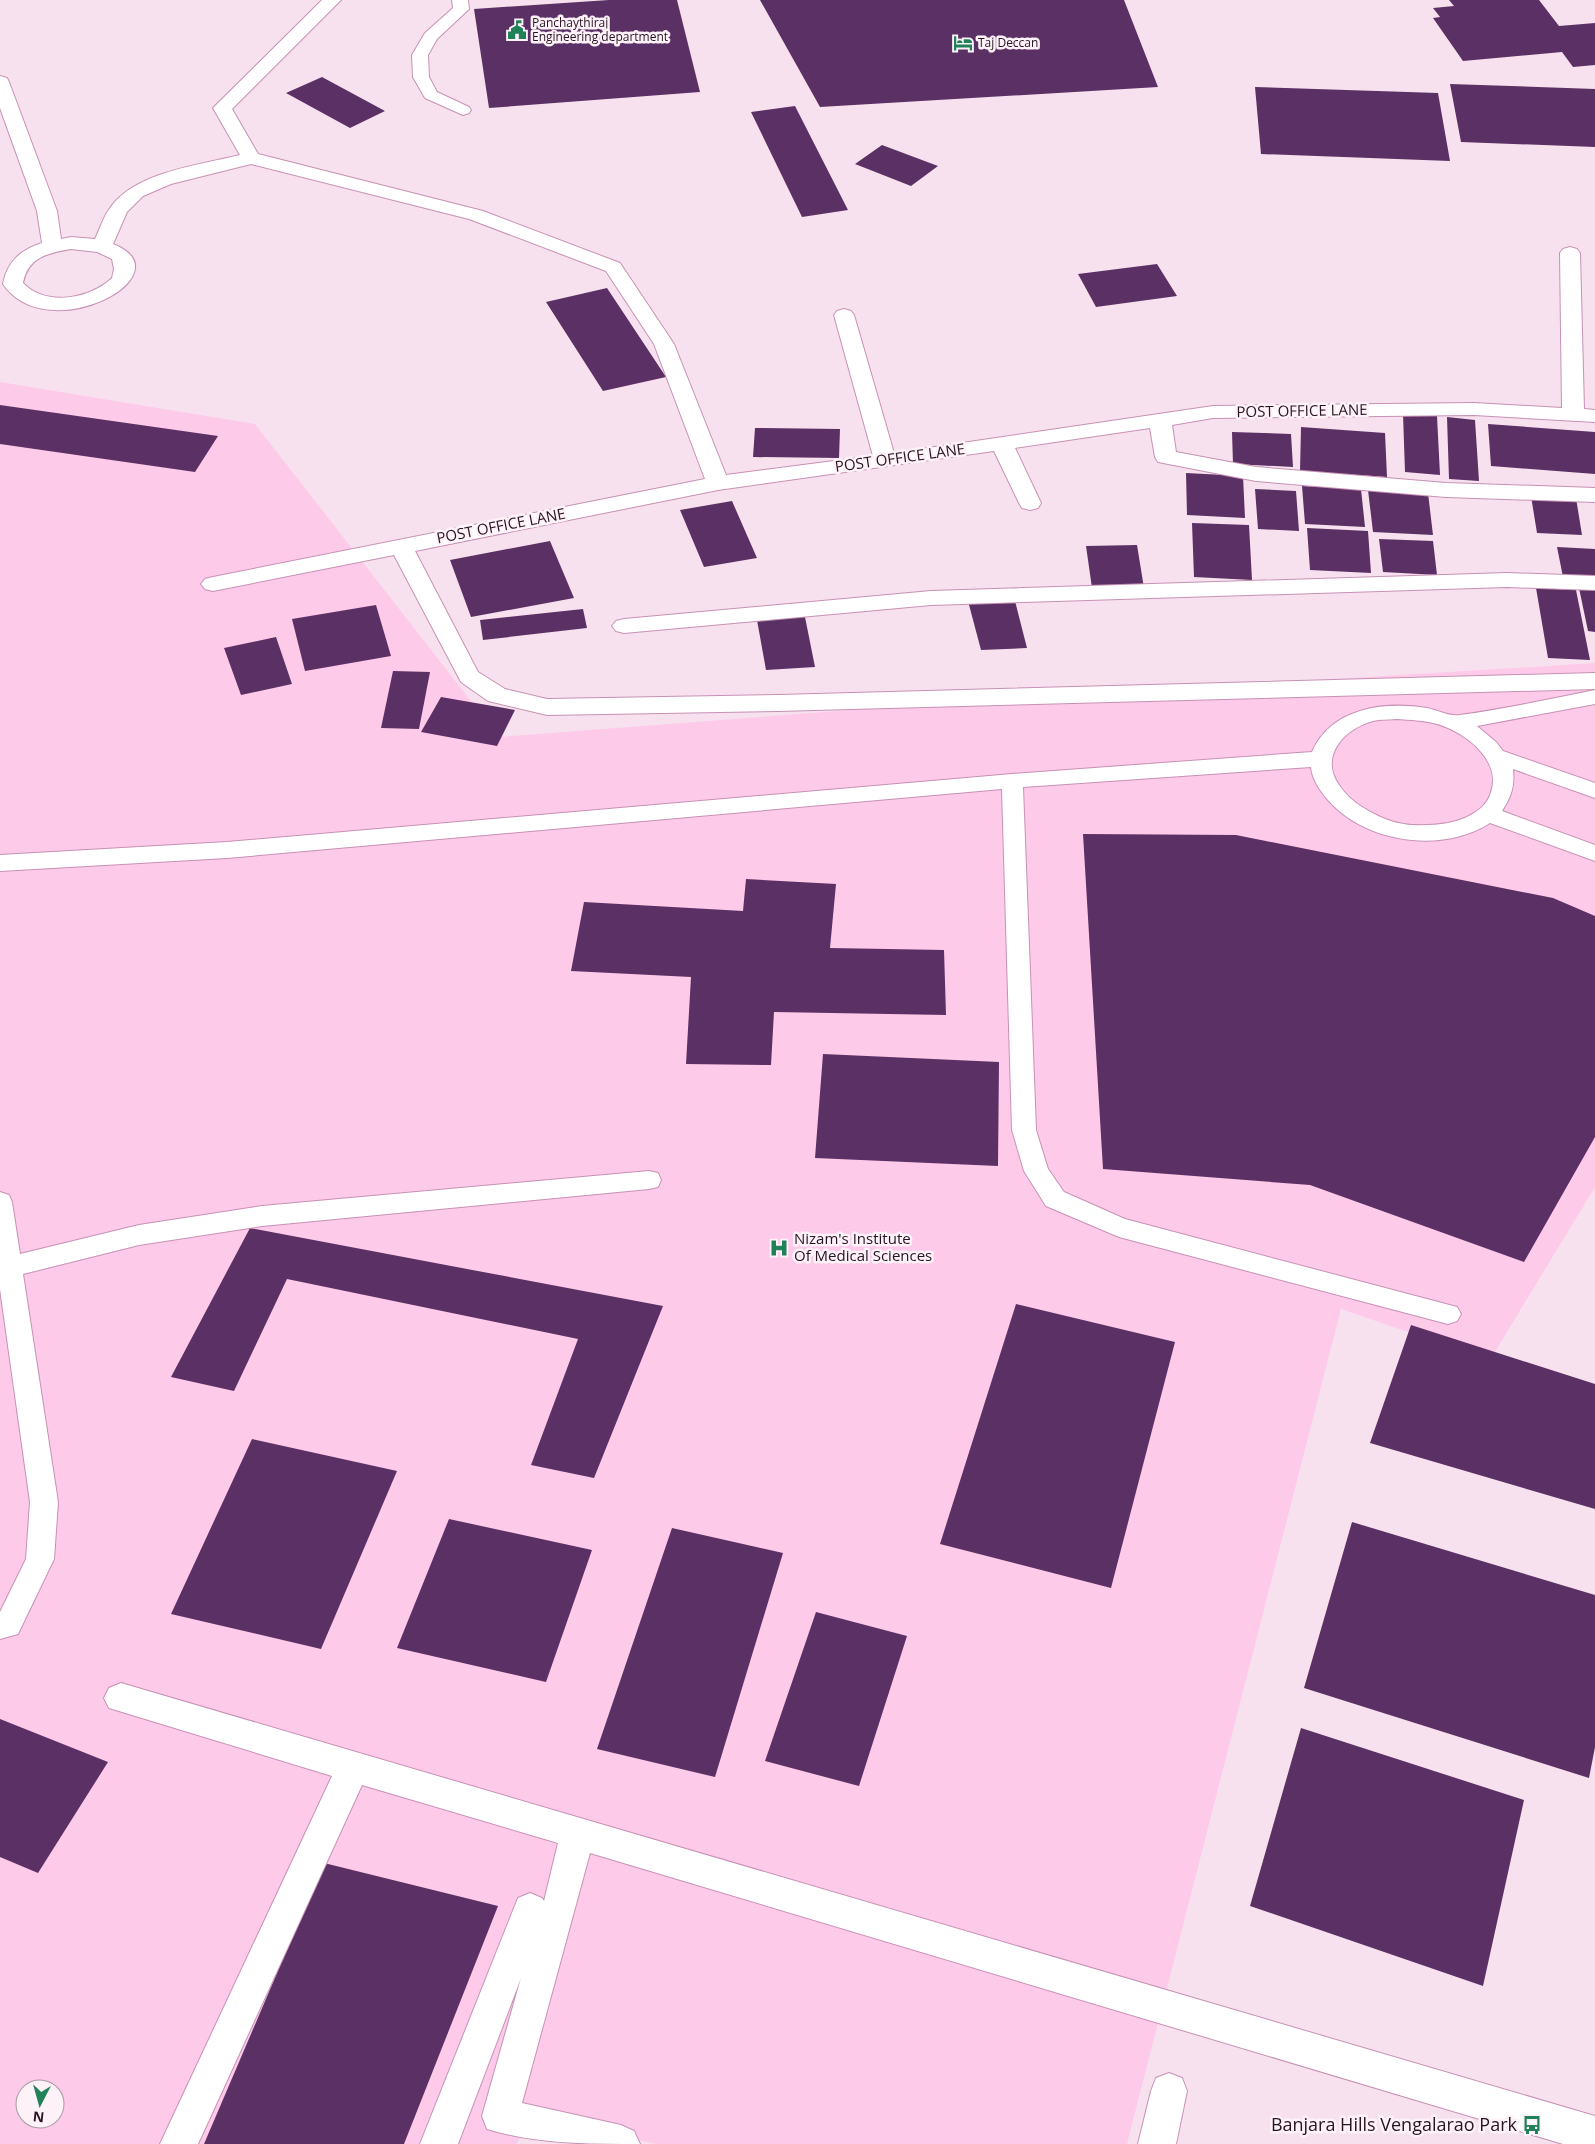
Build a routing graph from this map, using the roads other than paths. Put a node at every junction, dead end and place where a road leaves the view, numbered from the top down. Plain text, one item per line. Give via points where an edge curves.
1 (332, 0) edge
2 (460, 0) edge
3 (0, 82) edge
4 (463, 110) dead end
5 (251, 158) junction
6 (52, 246) junction
7 (102, 246) junction
8 (1570, 253) dead end
9 (844, 315) dead end
10 (1573, 415) junction
11 (1595, 416) edge
12 (1160, 420) junction
13 (1002, 444) junction
14 (885, 461) junction
15 (718, 483) junction
16 (1595, 495) edge
17 (1030, 503) dead end
18 (402, 546) junction
19 (1595, 583) edge
20 (213, 584) dead end
21 (624, 626) dead end
22 (1595, 681) edge
23 (1595, 697) edge
24 (1456, 723) junction
25 (1497, 756) junction
26 (1320, 758) junction
27 (1012, 781) junction
28 (1595, 791) edge
29 (1488, 814) junction
30 (1595, 853) edge
31 (0, 863) edge
32 (649, 1180) dead end
33 (0, 1202) edge
34 (10, 1267) junction
35 (1448, 1314) dead end
36 (0, 1627) edge
37 (121, 1698) dead end
38 (353, 1768) junction
39 (577, 1833) junction
40 (530, 1910) dead end
41 (1169, 2091) dead end
42 (1595, 2136) edge
43 (178, 2144) edge
44 (439, 2144) edge
45 (621, 2144) edge
46 (1157, 2144) edge

1 - 5 street via 222,108
2 - 4 lane via 461,9 431,36 420,55 421,77 431,95
3 - 6 street via 47,211
5 - 7 street via 164,180 136,192 118,210
5 - 15 street via 476,215 613,267 664,344
6 - 7 street via 84,243
6 - 7 street via 20,264 14,274 14,284 28,297 66,303 103,294 123,276 125,266 122,258
8 - 10 street
9 - 14 street
10 - 11 street, POST OFFICE LANE
10 - 12 street, POST OFFICE LANE via 1474,409 1213,412
12 - 13 street, POST OFFICE LANE
12 - 16 street via 1166,457 1256,474 1446,490
13 - 14 street, POST OFFICE LANE
13 - 17 street
14 - 15 street, POST OFFICE LANE
15 - 18 street, POST OFFICE LANE
18 - 20 street, POST OFFICE LANE
18 - 22 street via 468,677 497,695 547,707
19 - 21 street via 1507,580 1040,593 931,598
23 - 24 lane
24 - 25 lane via 1480,738
24 - 26 lane via 1426,714 1396,712 1367,716 1343,726 1327,740
25 - 28 lane
25 - 29 lane via 1504,776 1502,797
26 - 27 lane
26 - 29 lane via 1322,778 1335,797 1355,814 1381,826 1410,832 1441,833 1467,826
27 - 31 lane via 228,850
27 - 35 lane via 1024,1130 1036,1171 1055,1199 1120,1227
29 - 30 lane
32 - 34 lane via 262,1216 139,1235
33 - 34 lane
34 - 36 lane via 44,1502 40,1559 8,1625
37 - 38 street
38 - 39 street
38 - 43 street
39 - 42 street
39 - 45 street via 569,1873 500,2116
40 - 44 street
41 - 46 street

